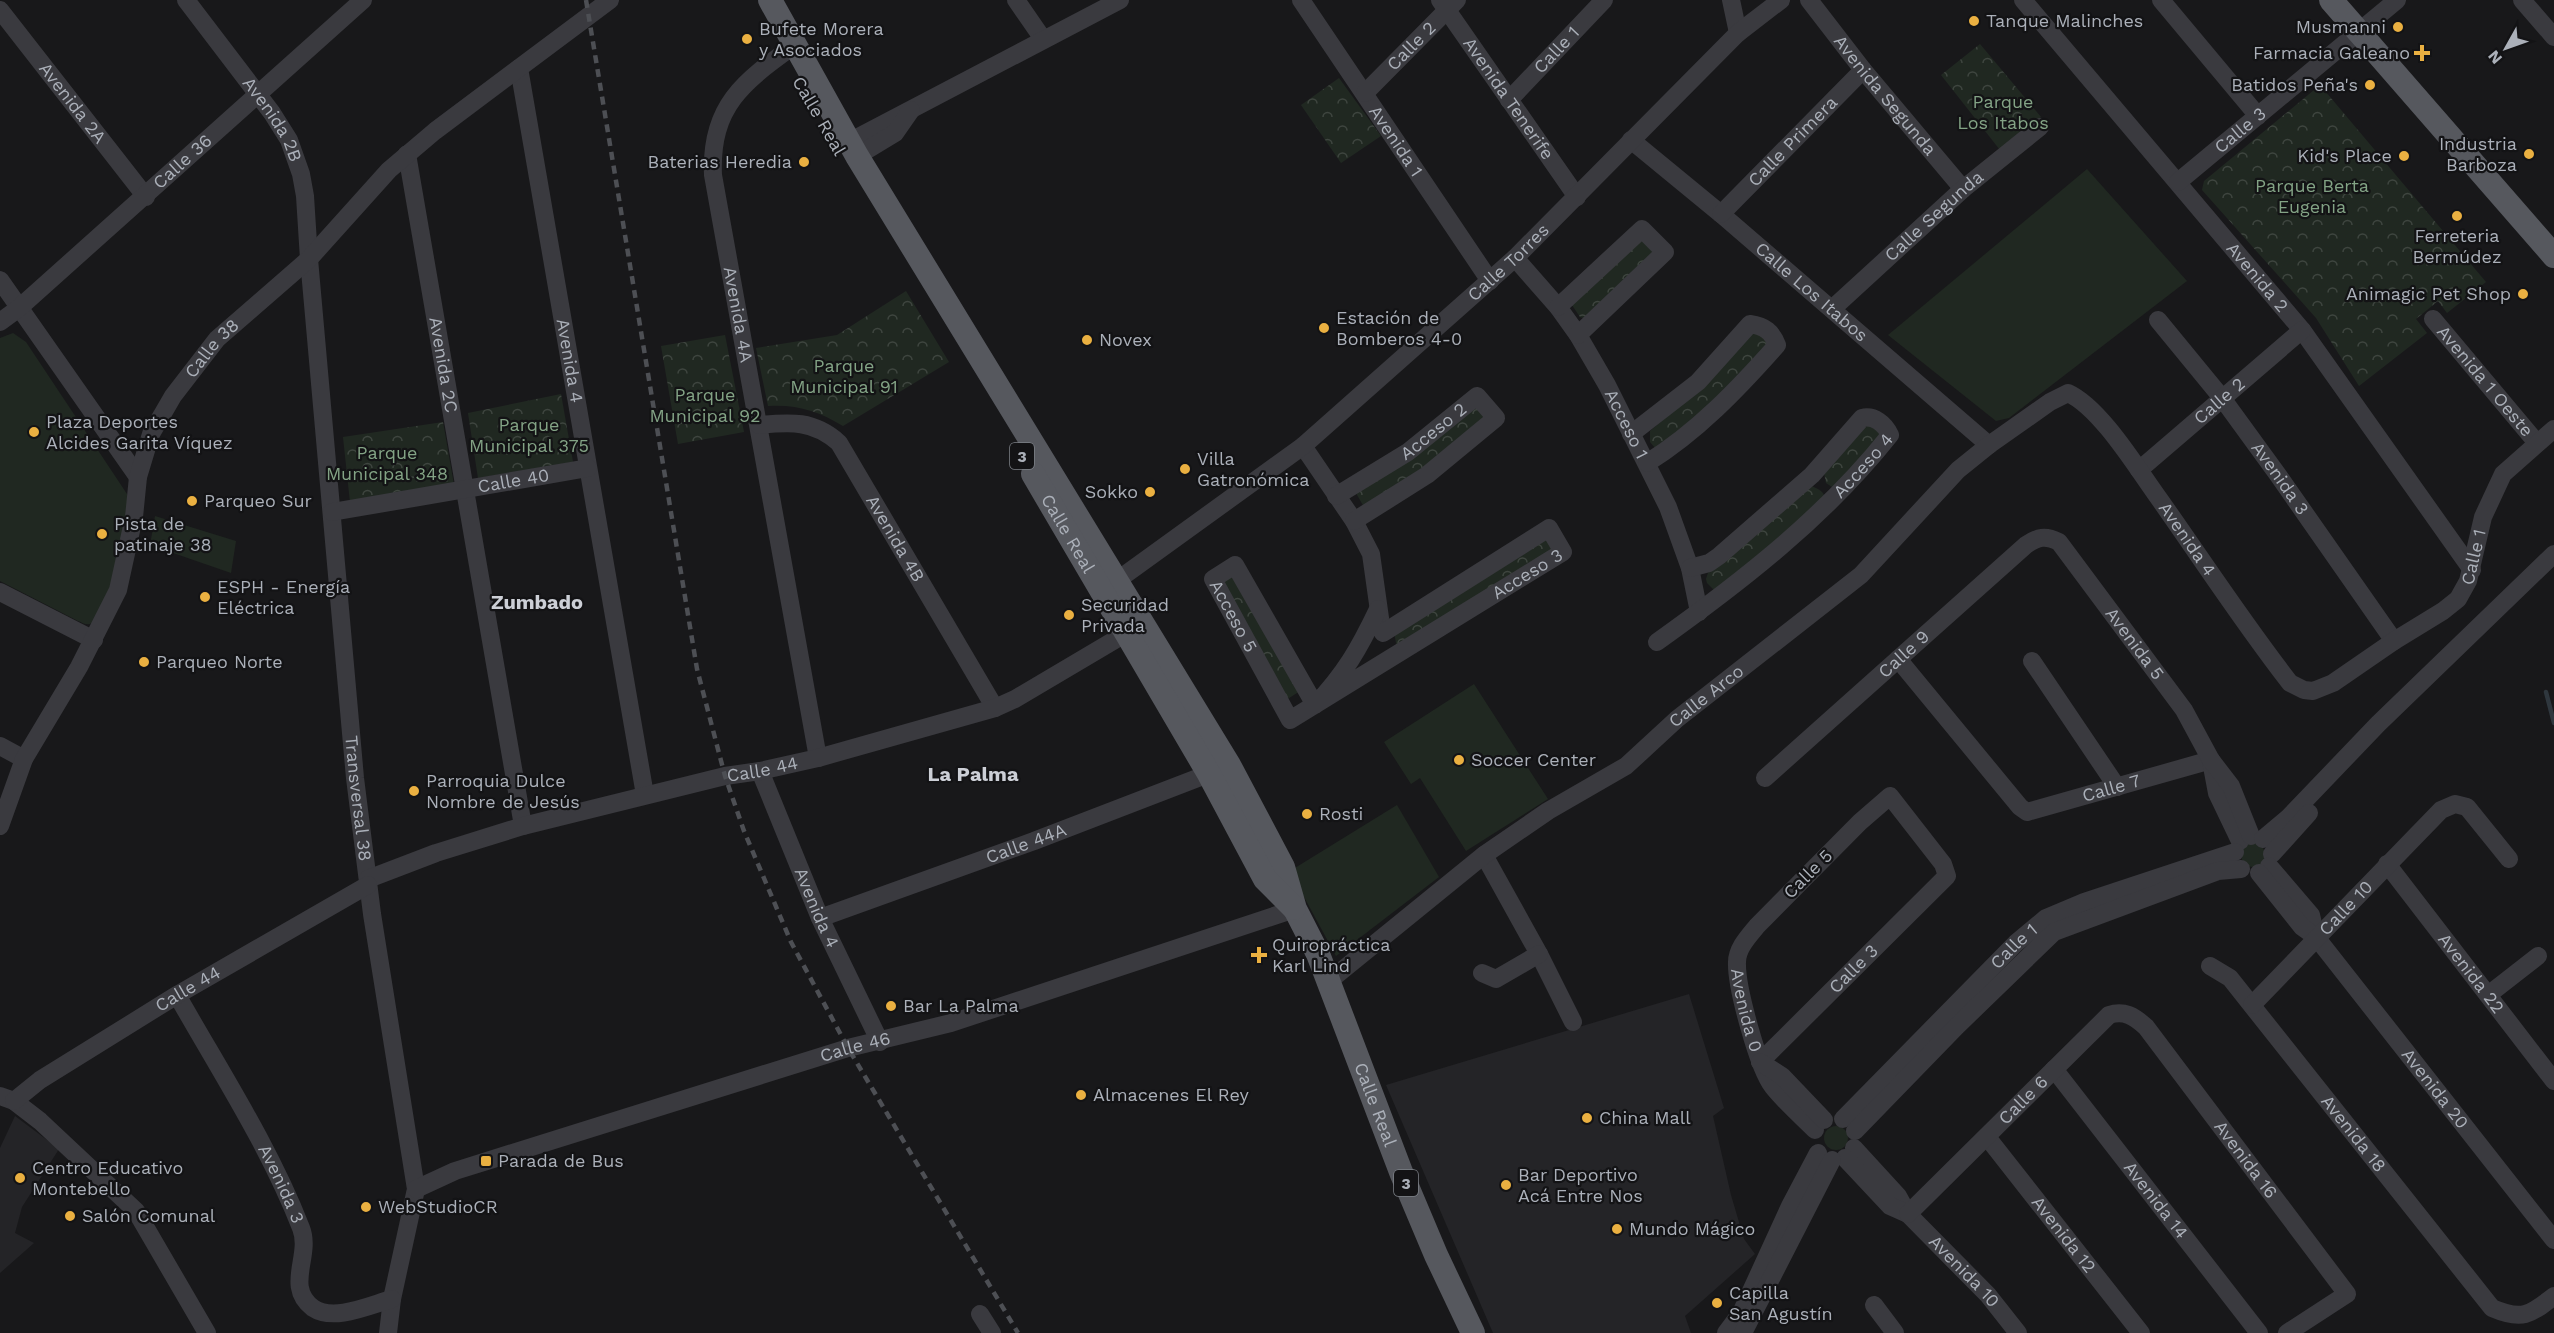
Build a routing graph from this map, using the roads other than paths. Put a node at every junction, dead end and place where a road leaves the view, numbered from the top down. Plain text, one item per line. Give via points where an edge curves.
1 (186, 0) edge
2 (362, 0) edge
3 (610, 0) edge
4 (751, 0) edge
5 (770, 0) edge
6 (1016, 0) edge
7 (1120, 0) edge
8 (1301, 0) edge
9 (1604, 0) edge
10 (1731, 0) edge
11 (1781, 0) edge
12 (1809, 0) edge
13 (2023, 0) edge
14 (2161, 0) edge
15 (2331, 0) edge
16 (2397, 0) edge
17 (2522, 0) edge
18 (1448, 3) edge
19 (0, 10) edge
20 (2358, 31) junction
21 (1738, 33) junction
22 (2554, 38) edge
23 (1043, 39) junction
24 (789, 49) junction
25 (519, 68) junction
26 (1863, 70) junction
27 (1365, 93) junction
28 (258, 96) junction
29 (1509, 100) junction
30 (2258, 116) junction
31 (2040, 127) dead end
32 (1631, 140) junction
33 (853, 149) junction
34 (407, 154) junction
35 (2178, 182) junction
36 (1963, 189) junction
37 (146, 197) junction
38 (1577, 197) junction
39 (1721, 214) junction
40 (2554, 256) edge
41 (1515, 258) junction
42 (309, 259) junction
43 (0, 280) edge
44 (1490, 281) junction
45 (1558, 307) junction
46 (19, 308) junction
47 (1832, 309) junction
48 (2433, 319) dead end
49 (2158, 320) dead end
50 (0, 322) edge
51 (2302, 330) junction
52 (1578, 335) junction
53 (2068, 393) joint
54 (2222, 398) junction
55 (759, 426) junction
56 (2554, 429) edge
57 (1631, 435) junction
58 (2537, 443) junction
59 (1989, 445) junction
60 (1303, 446) junction
61 (1647, 463) junction
62 (588, 468) junction
63 (2139, 470) junction
64 (1812, 475) junction
65 (138, 477) junction
66 (464, 489) junction
67 (1336, 496) junction
68 (1834, 499) junction
69 (332, 512) junction
70 (1354, 521) junction
71 (2048, 536) joint
72 (2554, 554) edge
73 (1690, 568) junction
74 (2472, 570) junction
75 (2554, 571) edge
76 (1109, 586) junction
77 (0, 592) edge
78 (1378, 609) junction
79 (1699, 612) junction
80 (2498, 616) junction
81 (1135, 628) junction
82 (1383, 633) junction
83 (94, 640) junction
84 (2394, 641) junction
85 (1657, 642) dead end
86 (1393, 657) junction
87 (1898, 659) junction
88 (2032, 661) dead end
89 (2304, 690) joint
90 (1315, 705) junction
91 (995, 708) junction
92 (0, 746) edge
93 (818, 758) junction
94 (24, 759) junction
95 (2211, 760) junction
96 (1219, 770) junction
97 (760, 771) junction
98 (1765, 778) dead end
99 (2117, 787) junction
100 (645, 795) junction
101 (0, 826) edge
102 (523, 826) junction
103 (2254, 854) junction
104 (1484, 855) junction
105 (2510, 859) dead end
106 (2387, 864) junction
107 (1947, 876) joint
108 (368, 882) junction
109 (1295, 909) junction
110 (2087, 910) junction
111 (820, 918) junction
112 (2316, 937) junction
113 (1539, 954) junction
114 (2538, 956) dead end
115 (1736, 960) joint
116 (2210, 966) dead end
117 (1482, 973) dead end
118 (1329, 981) junction
119 (177, 995) junction
120 (2488, 995) junction
121 (2252, 1005) junction
122 (1573, 1022) dead end
123 (2146, 1027) joint
124 (880, 1042) junction
125 (1760, 1062) junction
126 (2054, 1070) junction
127 (2554, 1081) edge
128 (7, 1099) edge
129 (1820, 1125) junction
130 (1987, 1137) junction
131 (1841, 1145) junction
132 (417, 1189) junction
133 (1908, 1214) junction
134 (2554, 1240) edge
135 (1766, 1275) junction
136 (2554, 1296) edge
137 (392, 1299) junction
138 (1874, 1305) dead end
139 (980, 1314) dead end
140 (207, 1333) edge
141 (388, 1333) edge
142 (992, 1333) edge
143 (1473, 1333) edge
144 (1726, 1333) edge
145 (1743, 1333) edge
146 (1895, 1333) edge
147 (2018, 1333) edge
148 (2141, 1333) edge
149 (2259, 1333) edge
150 (2287, 1333) edge

1 - 28 street, Avenida 2B
2 - 28 street, Calle 36
3 - 25 street, Calle 38
4 - 24 main road, Calle Real / 3
5 - 24 main road, Calle Real / 3
6 - 23 street
7 - 23 street
8 - 27 street, Avenida 1
9 - 29 street, Calle 1
10 - 21 street
11 - 21 street, Calle Torres
12 - 26 street, Avenida Segunda
13 - 35 street, Avenida 2
14 - 30 street
15 - 20 main road
16 - 20 street
17 - 22 street
18 - 27 street, Calle 2
18 - 29 street, Avenida Tenerife
19 - 37 street, Avenida 2A
20 - 30 street, Calle 3
20 - 40 main road
21 - 32 street, Calle Torres
23 - 33 street via 914,106 895,133
24 - 33 main road, Calle Real / 3
24 - 55 street, Avenida 4A via 759,71 726,108 719,120 712,154
24 - 76 main road, Calle Real / 3 via 843,157
25 - 34 street, Calle 38
25 - 62 street, Avenida 4
26 - 36 street, Avenida Segunda
26 - 39 street, Calle Primera
27 - 44 street, Avenida 1
28 - 37 street, Calle 36
28 - 42 street, Avenida 2B via 289,140 301,174
29 - 38 street, Avenida Tenerife
30 - 35 street, Calle 3
31 - 36 street, Calle Segunda
32 - 38 street, Calle Torres
32 - 39 street, Calle Los Itabos
33 - 76 main road, Calle Real / 3
34 - 42 street, Calle 38
34 - 66 street, Avenida 2C
35 - 51 street, Avenida 2
36 - 47 street, Calle Segunda
37 - 46 street, Calle 36
38 - 41 street, Calle Torres
39 - 47 street, Calle Los Itabos
41 - 44 street, Calle Torres
41 - 45 street, Acceso 1
42 - 65 street, Calle 38 via 217,339 173,396 151,434
42 - 69 street, Transversal 38
43 - 46 street
44 - 60 street, Calle Torres
45 - 52 street, Acceso 1
45 - 52 street via 1641,229 1665,252
46 - 50 street, Calle 36
46 - 65 street
47 - 59 street, Calle Los Itabos
48 - 58 street, Avenida 1 Oeste
49 - 54 street, Avenida 3
51 - 54 street, Calle 2
51 - 74 street, Avenida 2
52 - 57 street, Acceso 1
53 - 59 street, Calle Arco
53 - 63 street, Avenida 4 via 2097,416
54 - 63 street, Calle 2
54 - 84 street, Avenida 3
55 - 91 street, Avenida 4B via 806,424 839,443
55 - 93 street, Avenida 4A
56 - 58 street, Calle 1
57 - 61 street, Acceso 1
57 - 61 street via 1698,382 1750,324 1762,325 1773,335 1777,345 1727,400
58 - 74 street, Calle 1 via 2504,474 2484,517
59 - 104 street, Calle Arco via 1958,470 1861,575 1677,719 1626,766 1548,811
60 - 67 street
60 - 76 street, Calle Torres
61 - 73 street, Acceso 1
62 - 66 street, Calle 40
62 - 100 street, Avenida 4
63 - 89 street, Avenida 4 via 2278,668 2290,683
64 - 68 street
64 - 68 street, Acceso 4 via 1862,418 1876,419 1887,429 1890,435
64 - 73 street, Acceso 4 via 1719,556
65 - 83 street, Calle 38 via 126,562 118,590
66 - 69 street, Calle 40
66 - 102 street, Avenida 2C
67 - 70 street
67 - 70 street, Acceso 2 via 1408,453 1477,396 1496,418 1427,475
68 - 79 street, Acceso 4
69 - 108 street, Transversal 38
70 - 78 street via 1371,554
71 - 87 street, Calle 9 via 2026,545
71 - 95 street, Avenida 5 via 2059,542 2184,710
72 - 80 street
73 - 79 street, Acceso 1
74 - 84 street, Calle 1 via 2458,599
75 - 80 street
76 - 81 main road, Calle Real / 3
77 - 83 street
78 - 82 street
78 - 90 street via 1345,671
79 - 85 street, Acceso 4
80 - 103 street
81 - 91 street, Calle 44
81 - 96 main road, Calle Real / 3
82 - 86 street
82 - 86 street, Acceso 3 via 1550,528 1563,552
83 - 94 street, Calle 38
84 - 89 street, Calle 1 via 2333,683 2313,691
86 - 90 street
87 - 98 street, Calle 9
87 - 99 street, Calle 7 via 2026,812
88 - 99 street
90 - 90 street, Acceso 5 via 1235,566 1214,579 1290,720
91 - 93 street, Calle 44
92 - 94 street
93 - 97 street, Calle 44
94 - 101 street, Calle 38
95 - 99 street, Calle 7
95 - 103 street, Avenida 5 via 2217,793
96 - 109 main road, Calle Real / 3 via 1265,879
96 - 111 street, Calle 44A
97 - 100 street, Calle 44
97 - 111 street, Avenida 4
100 - 102 street, Calle 44
102 - 108 street, Calle 44 via 436,853
103 - 110 street, Calle 1
103 - 110 street, Calle 1 via 2218,871
103 - 112 street, Avenida 20 via 2302,927
104 - 113 street
104 - 118 street, Calle Arco
105 - 106 street, Calle 10 via 2467,807 2455,804 2441,810
106 - 112 street, Calle 10
106 - 120 street, Avenida 22
107 - 115 street, Calle 5 via 1943,864 1890,796 1757,926
107 - 125 street, Calle 3
108 - 119 street, Calle 44
108 - 132 street, Transversal 38
109 - 118 main road, Calle Real / 3
109 - 124 street, Calle 46 via 951,1023
110 - 131 street, Calle 1 via 2054,932 1951,1021
111 - 124 street, Avenida 4
112 - 121 street, Calle 10
112 - 134 street, Avenida 20
113 - 117 street via 1496,979
113 - 122 street
114 - 120 street
115 - 125 street, Avenida 0
116 - 121 street, Avenida 18 via 2230,978
118 - 143 main road, Calle Real / 3 via 1401,1172
119 - 128 street, Calle 44
119 - 137 street, Avenida 3 via 274,1167 302,1231 298,1282 301,1296 325,1314
120 - 127 street, Avenida 22
121 - 136 street, Avenida 18 via 2492,1308 2510,1316 2532,1312
123 - 126 street, Calle 6 via 2127,1014 2109,1015
123 - 150 street, Avenida 16 via 2347,1294
124 - 132 street, Calle 46 via 848,1048 455,1170
125 - 129 street, Avenida 0 via 1782,1076
126 - 130 street, Calle 6
126 - 149 street, Avenida 14
128 - 140 street via 40,1121 136,1211
129 - 131 street via 1830,1118
129 - 131 street via 1813,1142
130 - 133 street, Calle 6
130 - 148 street, Avenida 12
131 - 133 street, Avenida 10 via 1898,1196
131 - 135 street, Calle 1 via 1790,1206
132 - 137 street, Transversal 38
133 - 147 street, Avenida 10 via 1988,1295
135 - 144 street, Calle 1
135 - 145 street, Calle 1
137 - 141 street, Transversal 38
138 - 146 street
139 - 142 street

